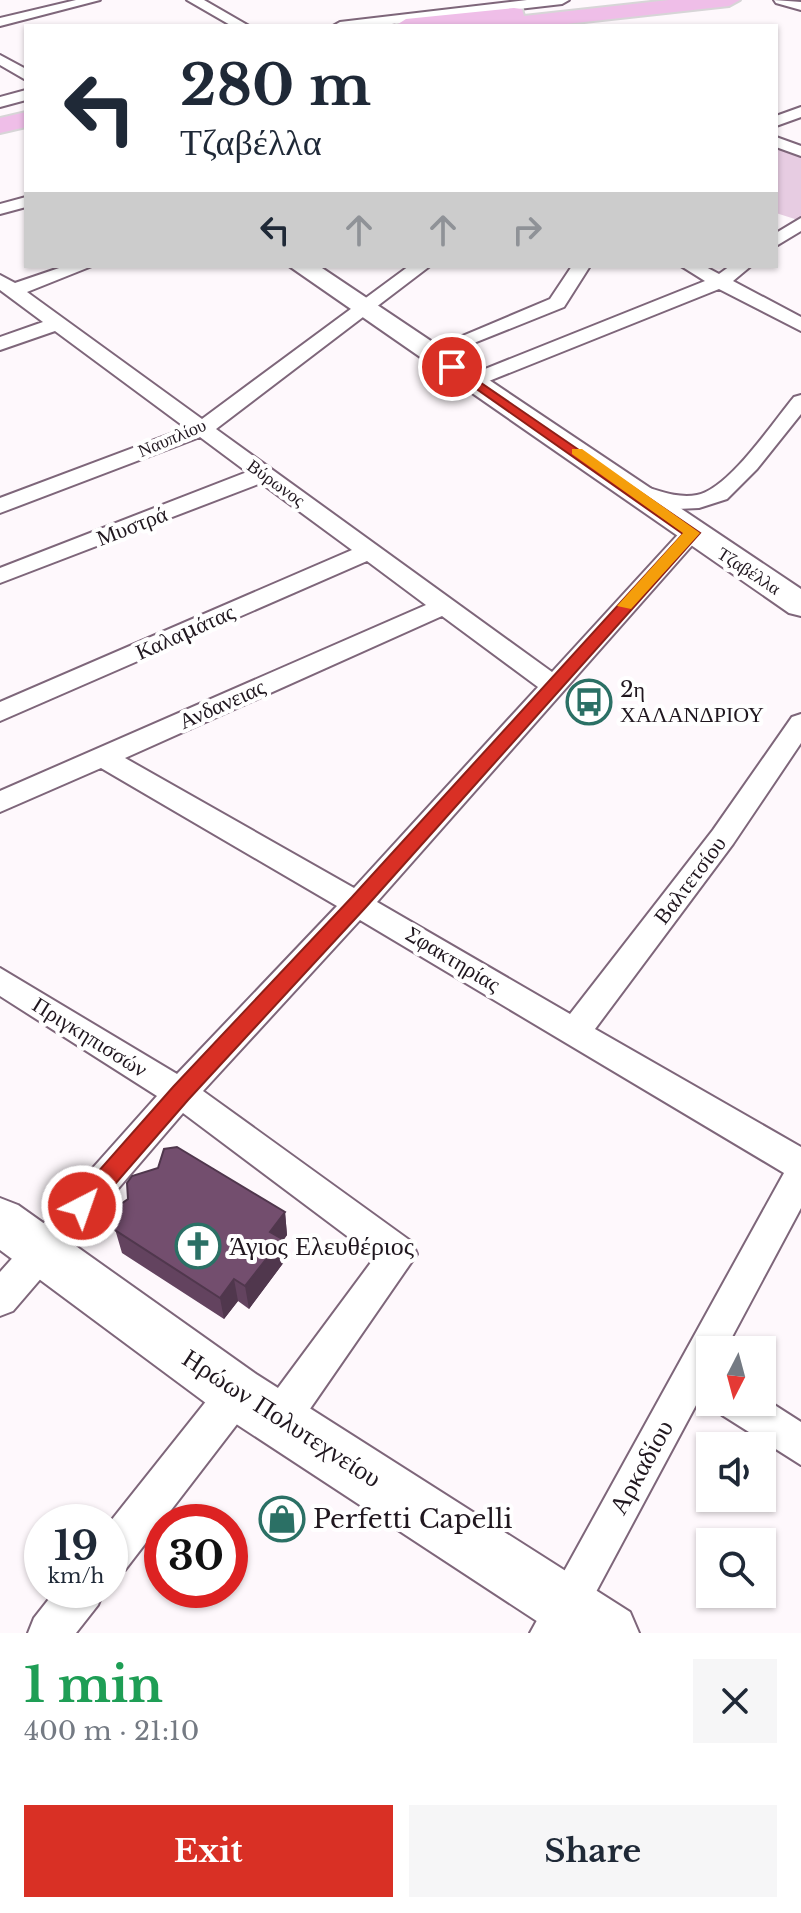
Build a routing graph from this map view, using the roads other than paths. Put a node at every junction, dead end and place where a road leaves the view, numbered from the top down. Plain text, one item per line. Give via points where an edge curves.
1 (93, 0) edge
2 (194, 0) edge
3 (455, 0) edge
4 (562, 0) edge
5 (640, 0) edge
6 (729, 0) edge
7 (781, 0) edge
8 (801, 6) edge
9 (485, 17) edge
10 (0, 22) edge
11 (238, 24) edge
12 (372, 24) edge
13 (424, 24) edge
14 (0, 59) edge
15 (24, 75) edge
16 (24, 96) edge
17 (0, 102) edge
18 (24, 106) edge
19 (0, 112) edge
20 (801, 112) edge
21 (24, 120) edge
22 (778, 120) edge
23 (0, 126) edge
24 (778, 143) edge
25 (801, 151) edge
26 (24, 203) edge
27 (0, 209) edge
28 (801, 223) edge
29 (778, 240) edge
30 (77, 268) edge
31 (305, 268) edge
32 (418, 268) edge
33 (580, 268) edge
34 (694, 268) edge
35 (739, 268) edge
36 (720, 282) junction
37 (7, 290) edge
38 (365, 310) junction
39 (58, 323) junction
40 (801, 325) edge
41 (0, 344) edge
42 (432, 353) junction
43 (472, 381) junction
44 (801, 401) edge
45 (793, 422) edge
46 (202, 429) junction
47 (263, 474) junction
48 (635, 491) junction
49 (0, 506) edge
50 (692, 533) junction
51 (369, 551) junction
52 (0, 576) edge
53 (801, 605) edge
54 (444, 606) junction
55 (552, 685) junction
56 (0, 712) edge
57 (801, 723) edge
58 (103, 757) junction
59 (0, 802) edge
60 (359, 902) junction
61 (0, 980) edge
62 (574, 1033) junction
63 (180, 1093) junction
64 (801, 1165) edge
65 (801, 1175) edge
66 (22, 1236) edge
67 (0, 1299) edge
68 (722, 1336) edge
69 (696, 1389) edge
70 (258, 1405) junction
71 (757, 1416) edge
72 (801, 1445) edge
73 (128, 1537) edge
74 (69, 1608) edge
75 (575, 1623) edge
76 (49, 1633) edge

1 - 10 street
2 - 11 street
3 - 9 street
4 - 9 street
5 - 9 main road
6 - 9 main road
7 - 8 street
9 - 12 street
9 - 13 main road
14 - 15 street
16 - 17 street
18 - 19 main road
20 - 22 street
21 - 23 main road
24 - 25 street
26 - 27 street
28 - 29 street
30 - 37 street
31 - 38 street, Τζαβέλλα
32 - 38 street, Ναυπλίου
33 - 42 street via 557,303
34 - 36 street
35 - 36 street
36 - 40 street
36 - 43 street
37 - 39 street, Βύρωνος
38 - 42 street, Τζαβέλλα
38 - 46 street, Ναυπλίου
39 - 41 street
39 - 46 street, Βύρωνος
42 - 43 street, Τζαβέλλα
43 - 48 street, Τζαβέλλα
44 - 45 street
45 - 48 street via 718,494 664,501
46 - 47 street, Βύρωνος
46 - 49 street, Ναυπλίου
47 - 51 street, Βύρωνος
47 - 52 street, Μυστρά
48 - 50 street, Τζαβέλλα
50 - 53 street, Τζαβέλλα
50 - 55 street
51 - 54 street, Βύρωνος
51 - 56 street, Καλαμάτας
54 - 55 street, Βύρωνος
54 - 58 street, Ανδανειας
55 - 60 street
57 - 62 street, Βαλτετσίου via 723,837
58 - 59 street, Ανδανειας
58 - 60 street, Σφακτηρίας
60 - 62 street, Σφακτηρίας
60 - 63 street
61 - 63 street, Πριγκηπισσών
62 - 64 street, Σφακτηρίας
63 - 66 street
63 - 70 street, Πριγκηπισσών via 399,1254
65 - 68 street, Αρκαδίου
66 - 67 street
66 - 70 street, Ηρώων Πολυτεχνείου
69 - 75 street, Αρκαδίου
70 - 73 street
70 - 75 street, Ηρώων Πολυτεχνείου
71 - 72 street
74 - 76 street

